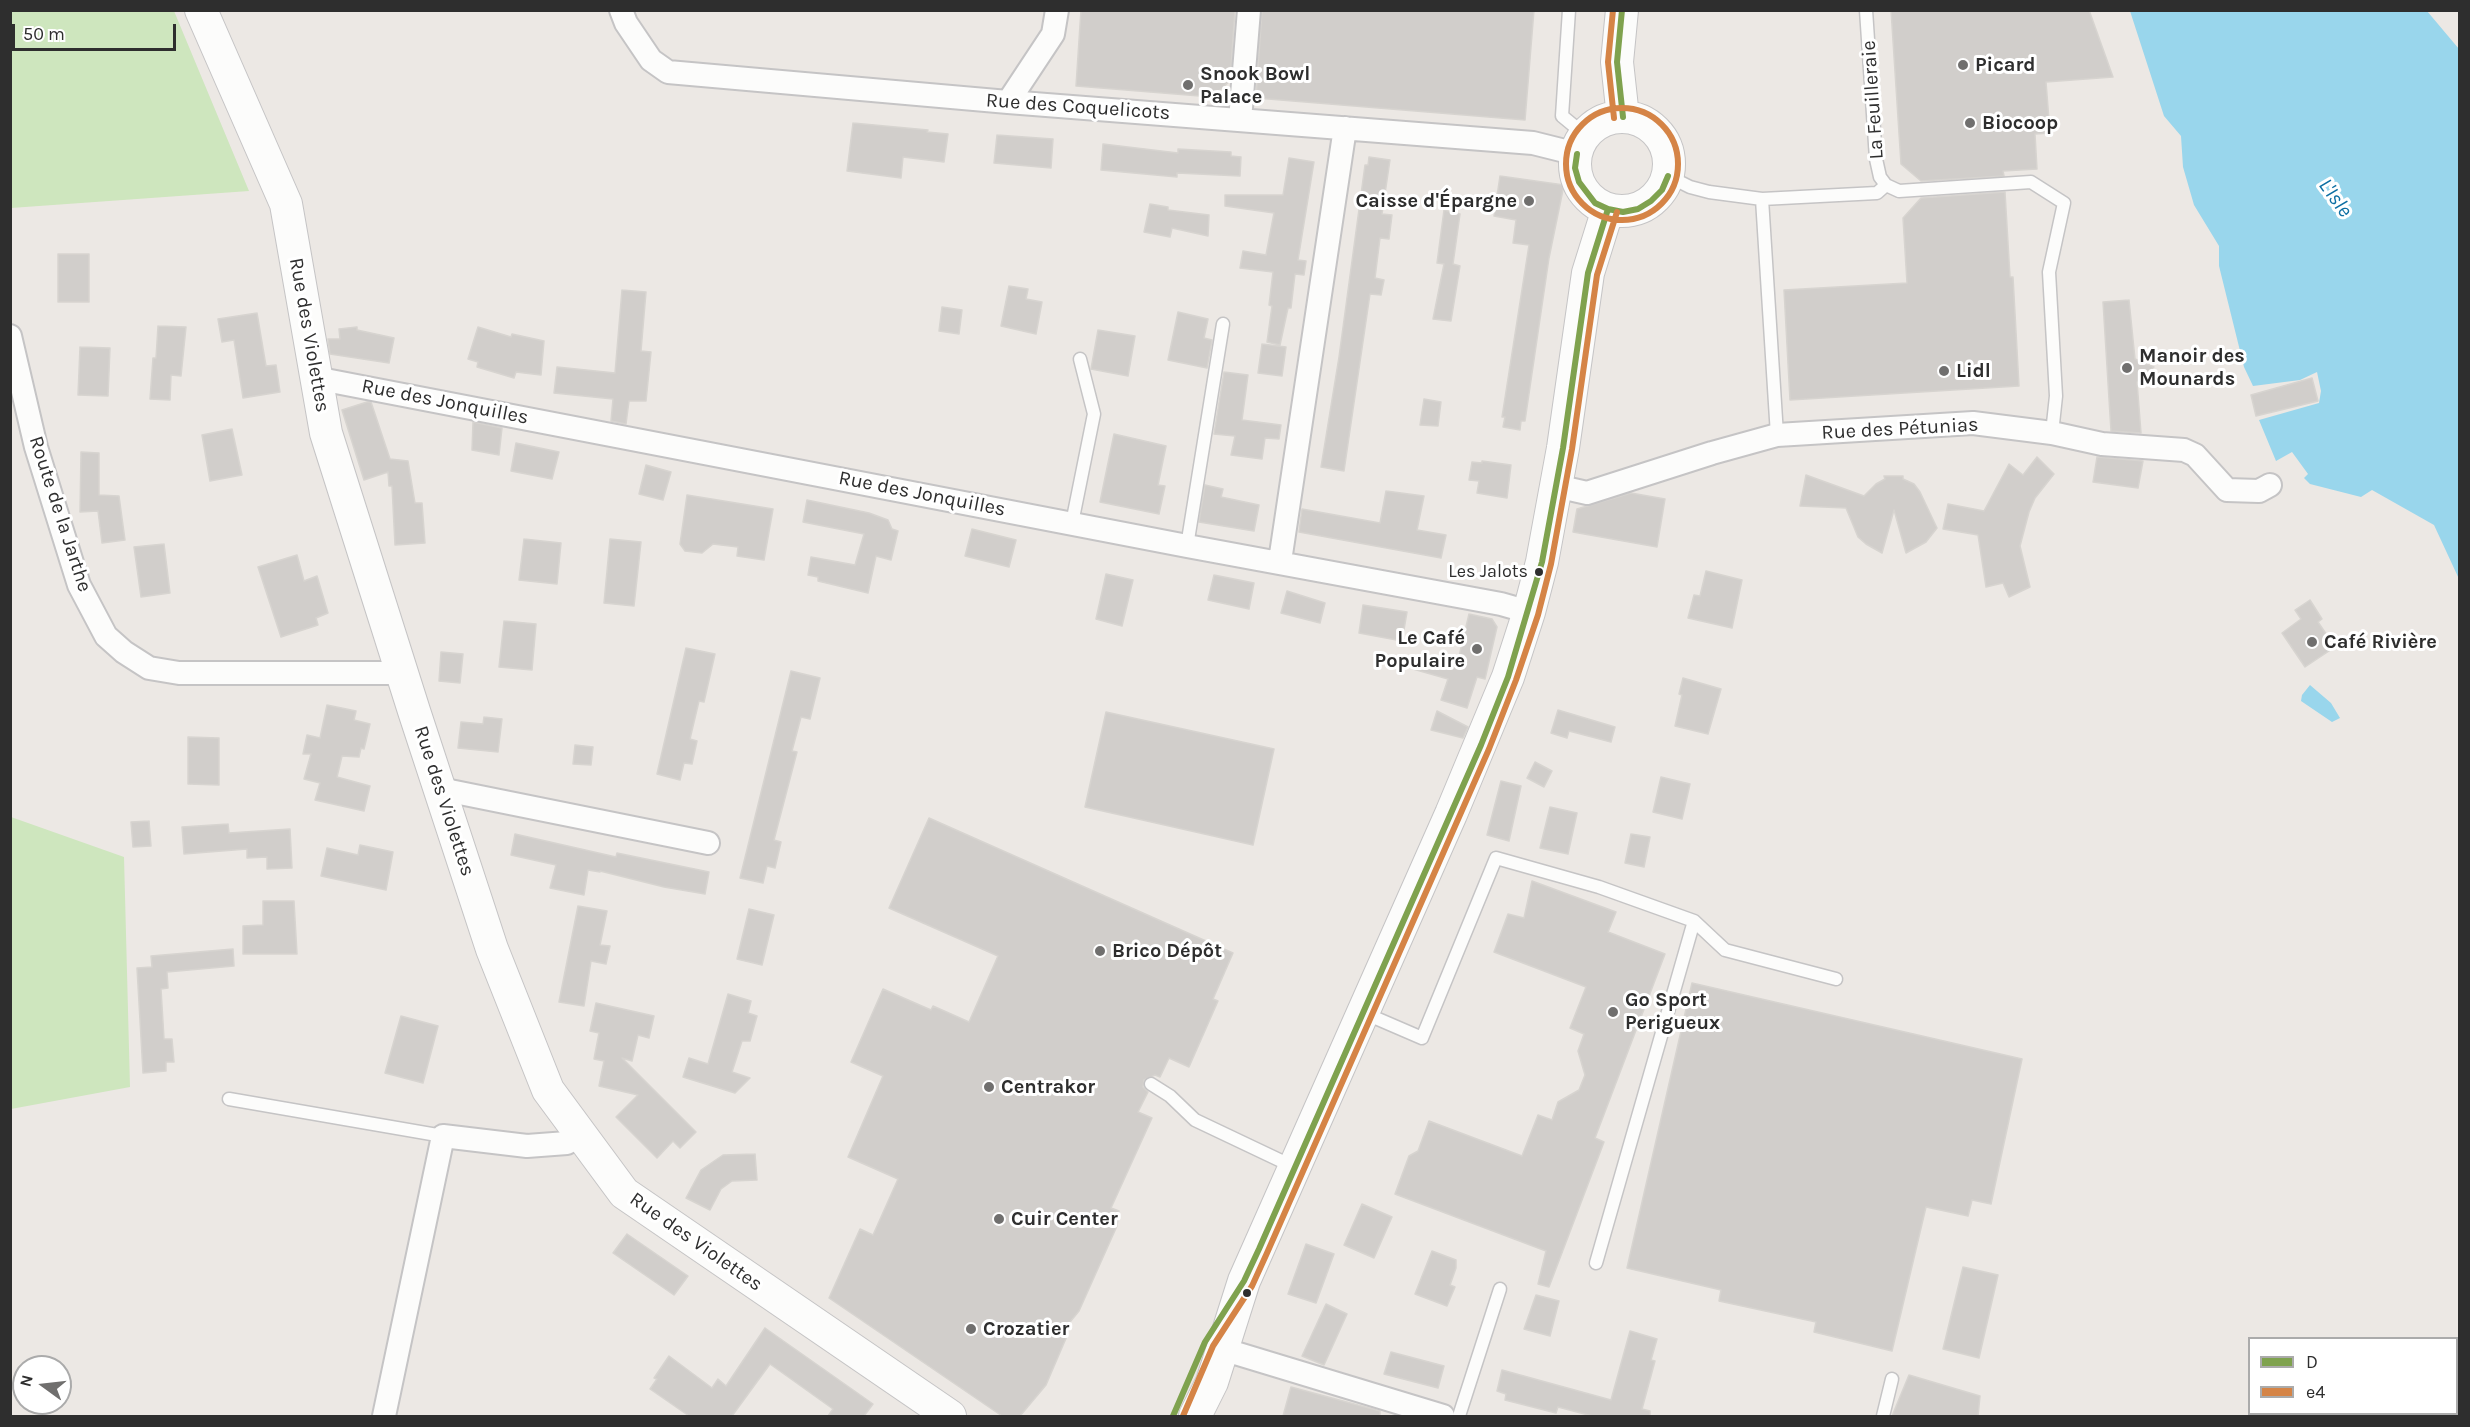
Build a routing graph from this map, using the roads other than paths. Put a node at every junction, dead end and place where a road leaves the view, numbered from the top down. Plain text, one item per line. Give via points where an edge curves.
1 (201, 10) edge
2 (621, 10) edge
3 (1057, 10) edge
4 (1249, 10) edge
5 (1569, 10) edge
6 (1622, 10) edge
7 (1866, 10) edge
8 (1008, 102) junction
9 (1623, 117) junction
10 (1240, 120) junction
11 (1345, 128) junction
12 (1581, 145) junction
13 (1668, 176) junction
14 (1886, 185) junction
15 (1762, 199) junction
16 (1608, 209) junction
17 (1223, 324) dead end
18 (10, 336) edge
19 (1080, 359) dead end
20 (315, 378) junction
21 (2052, 433) junction
22 (1777, 435) junction
23 (2270, 485) dead end
24 (1556, 486) junction
25 (1072, 523) junction
26 (1187, 546) junction
27 (1280, 561) junction
28 (1529, 612) junction
29 (402, 674) junction
30 (440, 789) junction
31 (708, 843) dead end
32 (1694, 921) junction
33 (1836, 979) dead end
34 (1363, 1013) junction
35 (1151, 1084) dead end
36 (229, 1098) dead end
37 (580, 1134) junction
38 (443, 1136) junction
39 (1296, 1168) junction
40 (1596, 1263) dead end
41 (1244, 1281) junction
42 (1500, 1289) dead end
43 (1222, 1349) junction
44 (1892, 1379) dead end
45 (384, 1416) edge
46 (950, 1416) edge
47 (1173, 1416) edge
48 (1195, 1416) edge
49 (1443, 1416) edge
50 (1459, 1416) edge
51 (1883, 1416) edge

1 - 20 main road, Rue des Violettes via 286,204
2 - 8 street, Rue des Coquelicots via 651,60 668,72
3 - 8 street via 1053,34
4 - 10 street
5 - 12 lane via 1562,116
6 - 9 main road via 1617,62
7 - 14 lane, La Feuilleraie via 1875,159
8 - 10 street, Rue des Coquelicots
9 - 12 main road via 1602,122
9 - 13 main road via 1656,131 1668,152
10 - 11 street, Rue des Coquelicots
11 - 12 street, Rue des Coquelicots
11 - 27 street
12 - 16 main road via 1575,168 1582,188 1595,203
13 - 15 lane via 1709,192
13 - 16 main road via 1662,190 1645,205 1623,212
14 - 15 lane via 1877,193
14 - 21 lane, La Feuilleraie via 1899,191 2031,182 2064,203 2049,272 2056,396
15 - 22 lane
16 - 24 main road via 1588,273
17 - 26 lane
18 - 29 street, Route de la Jarthe via 36,447 79,585 106,636 124,652 149,668 179,673
19 - 25 lane via 1094,414
20 - 25 street, Rue des Jonquilles
20 - 29 main road, Rue des Violettes via 326,433
21 - 22 street, Rue des Pétunias via 1973,423
21 - 23 street, Rue des Pétunias via 2102,444 2184,450 2194,455 2227,490 2259,491
22 - 24 street, Rue des Pétunias via 1587,493
24 - 28 main road
25 - 26 street, Rue des Jonquilles
26 - 27 street, Rue des Jonquilles
27 - 28 street, Rue des Jonquilles via 1501,603
28 - 34 main road via 1481,745
29 - 30 main road, Rue des Violettes
30 - 31 street
30 - 37 main road, Rue des Violettes via 492,949 548,1090
32 - 33 lane via 1725,950
32 - 34 lane via 1599,887 1496,858 1422,1038
32 - 40 lane
34 - 39 main road
35 - 39 lane via 1195,1120
36 - 38 lane
37 - 38 street via 567,1143 527,1146
37 - 46 main road, Rue des Violettes via 624,1193
38 - 45 street
39 - 41 main road
41 - 43 main road
41 - 47 main road via 1205,1342
42 - 50 lane
43 - 48 main road via 1212,1382
43 - 49 street
44 - 51 lane

